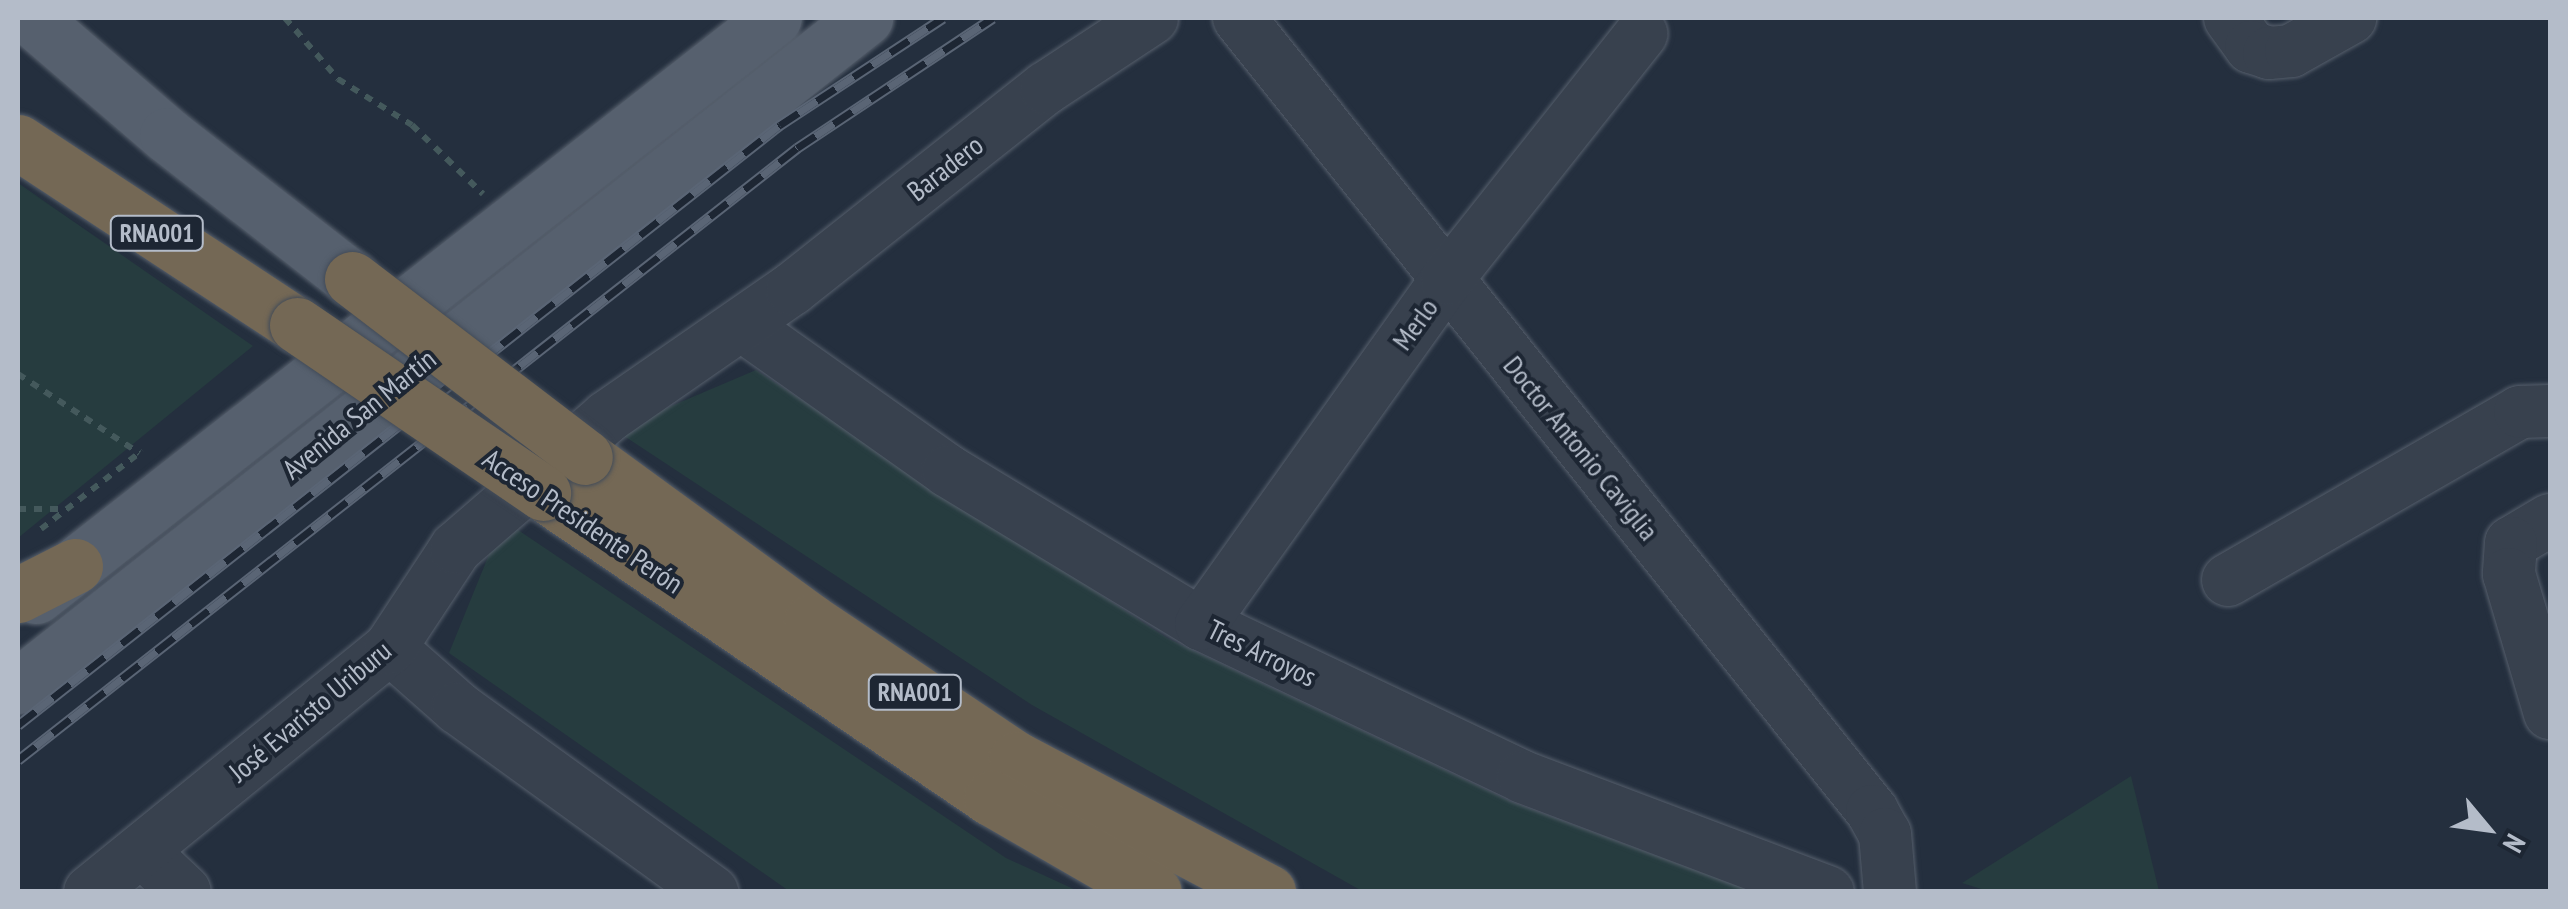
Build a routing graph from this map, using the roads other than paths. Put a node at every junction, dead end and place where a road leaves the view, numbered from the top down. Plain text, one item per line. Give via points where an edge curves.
1 (31, 18) edge
2 (774, 18) edge
3 (865, 18) edge
4 (1152, 18) edge
5 (1239, 18) edge
6 (2230, 18) edge
7 (2350, 18) edge
8 (1641, 34) dead end
9 (18, 142) edge
10 (516, 219) junction
11 (550, 262) junction
12 (352, 279) joint
13 (1446, 279) junction
14 (742, 325) junction
15 (2550, 411) edge
16 (2531, 532) edge
17 (52, 552) junction
18 (2228, 580) dead end
19 (18, 595) edge
20 (18, 610) edge
21 (1201, 624) junction
22 (390, 648) junction
23 (18, 686) edge
24 (2550, 712) edge
25 (142, 851) junction
26 (90, 892) edge
27 (185, 892) edge
28 (712, 892) edge
29 (1154, 892) edge
30 (1268, 892) edge
31 (1828, 892) edge
32 (1890, 892) edge

1 - 12 main road via 166,135
2 - 10 main road, Avenida San Martín
3 - 11 main road, Avenida San Martín
4 - 14 street, Baradero via 1046,88
5 - 13 street, Doctor Antonio Caviglia
6 - 7 street via 2251,47 2269,54 2291,51
8 - 13 street, Merlo
9 - 29 highway, Acceso Presidente Perón / RNA001, bridge via 297,324 991,798
10 - 11 main road
10 - 17 main road, Avenida San Martín
11 - 23 main road, Avenida San Martín
12 - 30 highway, Acceso Presidente Perón / RNA001, bridge via 811,622 1016,760
13 - 21 street, Merlo
13 - 32 street, Doctor Antonio Caviglia via 1872,811 1886,834
14 - 21 street, Tres Arroyos via 948,470
14 - 22 street, José Evaristo Uriburu via 606,417 456,548
15 - 18 street via 2520,412
16 - 24 street via 2509,574
17 - 19 highway
17 - 20 main road, Avenida San Martín
21 - 31 street, Tres Arroyos via 1523,777
22 - 25 street, José Evaristo Uriburu
22 - 28 street via 458,708
25 - 26 street, José Evaristo Uriburu
25 - 27 street

